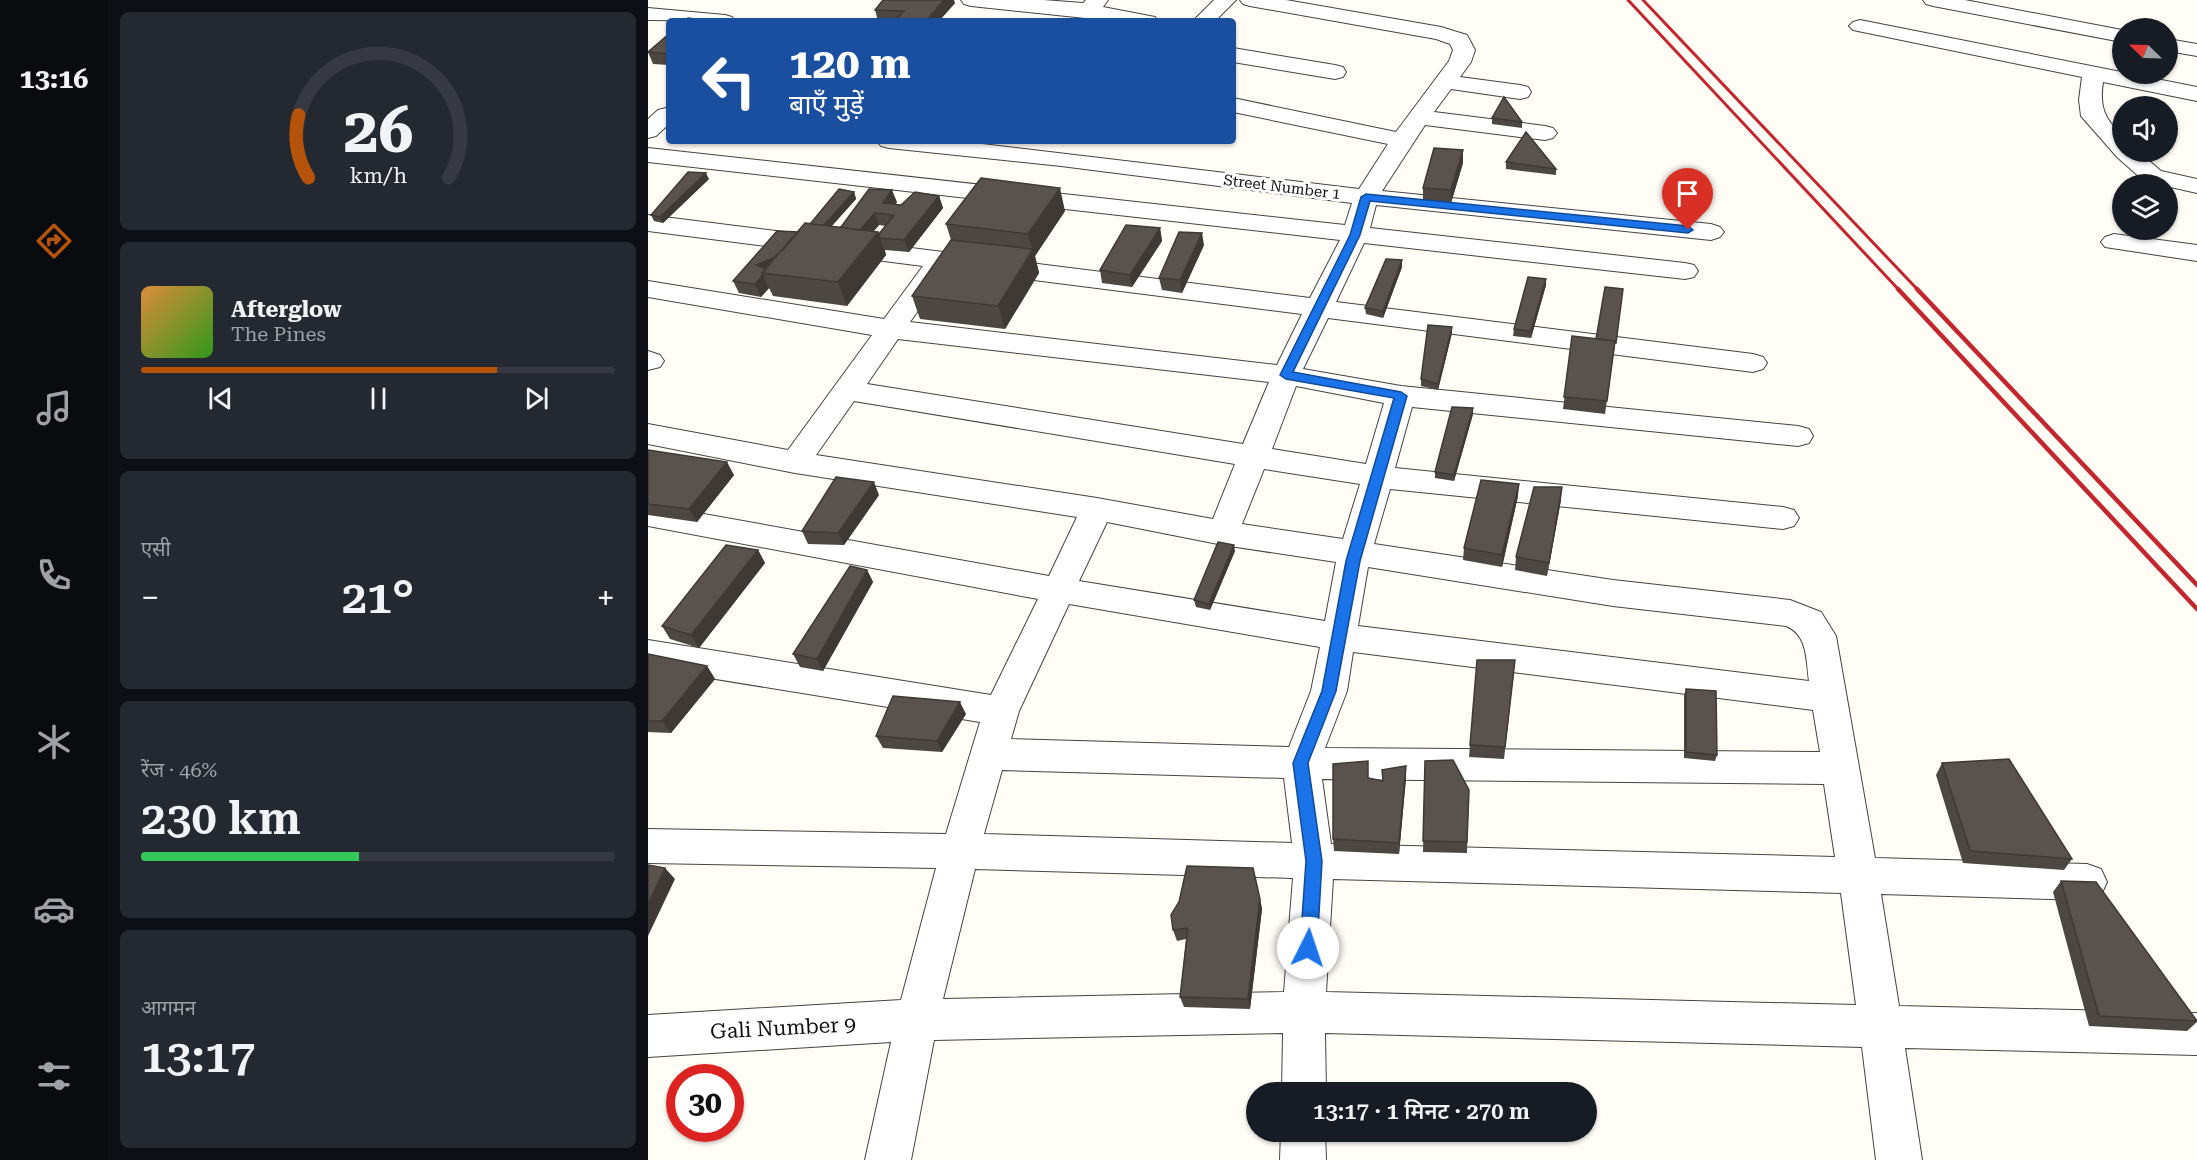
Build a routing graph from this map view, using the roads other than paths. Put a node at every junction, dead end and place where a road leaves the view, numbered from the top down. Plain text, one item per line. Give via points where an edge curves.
1 (971, 0) edge
2 (1226, 0) edge
3 (1250, 0) edge
4 (1933, 0) edge
5 (1964, 3) edge
6 (1088, 10) edge
7 (648, 14) edge
8 (691, 18) edge
9 (1132, 18) edge
10 (1206, 18) edge
11 (1860, 26) dead end
12 (2112, 34) edge
13 (2178, 47) edge
14 (2197, 50) edge
15 (1236, 56) edge
16 (1335, 72) dead end
17 (2094, 73) junction
18 (1446, 82) junction
19 (1520, 92) dead end
20 (2197, 93) edge
21 (1236, 106) edge
22 (661, 114) edge
23 (1419, 117) junction
24 (648, 131) edge
25 (1545, 133) dead end
26 (2112, 137) edge
27 (1402, 140) junction
28 (938, 144) edge
29 (1076, 144) edge
30 (971, 146) edge
31 (1017, 154) junction
32 (648, 155) edge
33 (1060, 159) junction
34 (2135, 162) edge
35 (2197, 186) edge
36 (1366, 197) junction
37 (983, 202) junction
38 (648, 223) edge
39 (1711, 232) dead end
40 (1355, 235) junction
41 (2114, 242) dead end
42 (947, 250) junction
43 (2197, 253) edge
44 (1685, 271) dead end
45 (648, 289) edge
46 (1318, 310) junction
47 (891, 329) junction
48 (1752, 363) dead end
49 (1286, 375) junction
50 (847, 390) junction
51 (1401, 396) junction
52 (648, 434) edge
53 (1798, 436) dead end
54 (1254, 454) junction
55 (795, 462) junction
56 (1380, 477) junction
57 (1097, 509) junction
58 (648, 515) edge
59 (1784, 518) dead end
60 (1223, 533) junction
61 (1356, 553) junction
62 (1059, 590) junction
63 (1339, 637) junction
64 (648, 654) edge
65 (1829, 698) junction
66 (1001, 711) junction
67 (989, 754) junction
68 (1301, 763) junction
69 (1841, 768) junction
70 (648, 846) edge
71 (960, 851) junction
72 (1314, 861) junction
73 (1859, 876) junction
74 (2087, 882) edge
75 (1304, 1012) junction
76 (918, 1020) junction
77 (1881, 1026) junction
78 (2197, 1035) edge
79 (648, 1036) edge
80 (1304, 1082) edge
81 (1303, 1142) edge
82 (888, 1160) edge
83 (1303, 1160) edge
84 (1899, 1160) edge

1 - 6 street
2 - 10 street
3 - 18 street via 1441,33 1459,40 1464,50
4 - 5 street
5 - 12 street
6 - 9 street
7 - 8 street
11 - 17 street
13 - 14 street
15 - 16 street
17 - 20 street
17 - 26 street via 2088,100 2090,112
18 - 19 street
18 - 23 street
21 - 27 street
22 - 24 street
23 - 25 street
23 - 27 street
27 - 36 street
28 - 30 street, Street Number 1
29 - 33 street
30 - 31 street, Street Number 1
31 - 33 street, Street Number 1
31 - 37 street
32 - 37 street
33 - 36 street, Street Number 1
34 - 35 street via 2165,180
36 - 39 street, Street Number 1
36 - 40 street
37 - 40 street
38 - 42 street
40 - 44 street
40 - 46 street
41 - 43 street
42 - 46 street
42 - 47 street
45 - 47 street
46 - 48 street
46 - 49 street
47 - 49 street
47 - 50 street
49 - 51 street
49 - 54 street
50 - 54 street
50 - 55 street
51 - 53 street
51 - 56 street
52 - 55 street
54 - 56 street
54 - 60 street
55 - 57 street
56 - 59 street
56 - 61 street
57 - 60 street
57 - 62 street
58 - 62 street
60 - 61 street
61 - 63 street
61 - 65 street via 1613,593 1790,613 1809,621 1819,636
62 - 63 street
62 - 66 street
63 - 65 street
63 - 68 street via 1329,691
64 - 66 street
65 - 69 street
66 - 67 street
67 - 68 street
67 - 71 street
68 - 69 street
68 - 72 street
69 - 73 street
70 - 71 street
71 - 72 street
71 - 76 street
72 - 73 street
72 - 75 street
73 - 74 street
73 - 77 street
75 - 76 street, Gali Number 9
75 - 77 street, Gali Number 9
75 - 80 street
76 - 79 street, Gali Number 9
76 - 82 street
77 - 78 street, Gali Number 9
77 - 84 street
81 - 83 street

